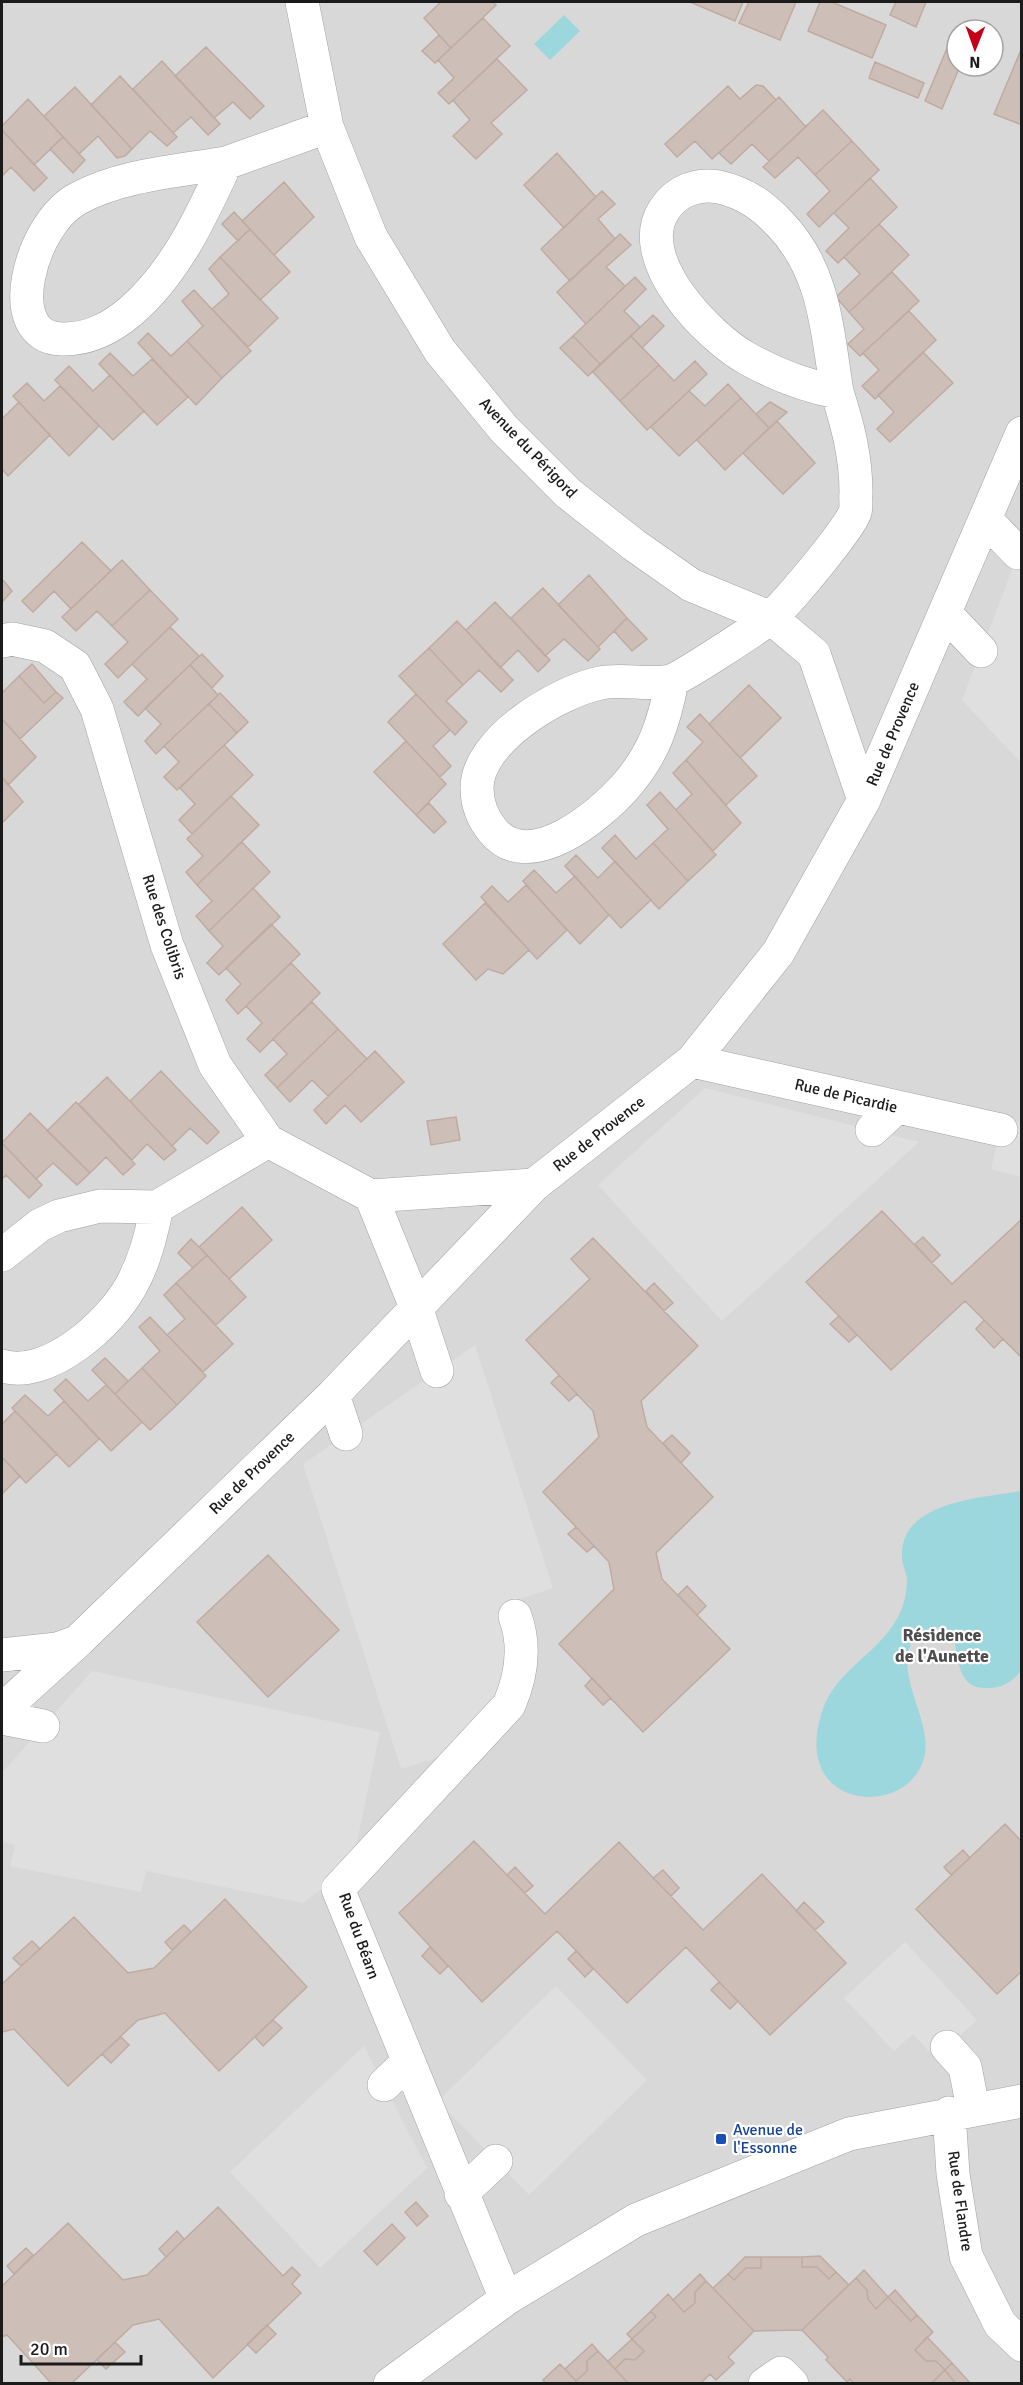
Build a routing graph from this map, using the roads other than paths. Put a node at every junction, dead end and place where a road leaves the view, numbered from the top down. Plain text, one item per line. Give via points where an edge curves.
1 (302, 2) edge
2 (327, 127) junction
3 (226, 163) junction
4 (837, 392) junction
5 (1022, 434) edge
6 (985, 519) junction
7 (1018, 553) dead end
8 (945, 613) junction
9 (771, 618) junction
10 (2, 641) edge
11 (981, 651) dead end
12 (672, 681) junction
13 (864, 800) junction
14 (692, 1061) junction
15 (897, 1107) junction
16 (872, 1130) dead end
17 (1000, 1130) dead end
18 (268, 1141) junction
19 (534, 1185) junction
20 (371, 1196) junction
21 (157, 1207) junction
22 (2, 1255) edge
23 (416, 1307) junction
24 (2, 1366) edge
25 (437, 1371) dead end
26 (333, 1395) junction
27 (346, 1434) dead end
28 (515, 1616) dead end
29 (78, 1641) junction
30 (2, 1654) edge
31 (2, 1710) edge
32 (2, 1718) edge
33 (43, 1726) dead end
34 (947, 2047) dead end
35 (408, 2062) junction
36 (384, 2085) dead end
37 (1022, 2101) edge
38 (961, 2110) junction
39 (496, 2161) dead end
40 (461, 2194) junction
41 (506, 2299) junction
42 (1022, 2345) edge
43 (390, 2384) edge
44 (765, 2384) edge
45 (792, 2384) edge

1 - 2 street, Avenue du Périgord
2 - 3 street
2 - 9 street, Avenue du Périgord via 371,237 440,351 504,429 568,493 634,545 691,585
3 - 3 street via 130,180 67,205 33,241 17,272 12,297 15,312 26,330 54,339 87,337 132,310 166,273 199,220
4 - 4 street via 822,296 809,263 791,236 755,201 732,191 703,186 686,189 664,210 657,226 663,268 679,296 714,333 745,358 794,380
4 - 9 street via 851,434 856,473 855,513 829,551
5 - 6 street, Rue de Provence
6 - 7 street
6 - 8 street, Rue de Provence
8 - 11 street
8 - 13 street, Rue de Provence
9 - 12 street
9 - 13 street, Avenue du Périgord via 813,654
10 - 18 street, Rue des Colibris via 12,639 45,646 75,666 97,709 167,945 215,1065
12 - 12 street via 588,686 546,704 514,728 481,770 477,784 483,815 497,835 520,846 541,845 558,840 595,815 625,788 660,734
13 - 14 street, Rue de Provence via 778,953
14 - 15 street, Rue de Picardie via 779,1093
14 - 19 street, Rue de Provence
15 - 16 street
15 - 17 street, Rue de Picardie
18 - 20 street, Rue des Colibris
18 - 21 street
19 - 20 street
19 - 23 street, Rue de Provence
20 - 23 street
21 - 22 street via 100,1206 59,1216 40,1225
21 - 24 street via 149,1247 132,1285 104,1322 39,1365 23,1369
23 - 25 street
23 - 26 street, Rue de Provence
26 - 27 street
26 - 29 street, Rue de Provence
28 - 35 street, Rue du Béarn via 522,1653 509,1705 332,1888
29 - 30 street via 57,1649
29 - 31 street, Rue de Provence
32 - 33 street
34 - 38 street, Rue de Flandre via 965,2067
35 - 36 street
35 - 40 street, Rue du Béarn via 433,2106 435,2158
37 - 38 street
38 - 41 street via 849,2134 730,2180 636,2220
38 - 42 street, Rue de Flandre via 953,2174 966,2256 1000,2324
39 - 40 street
40 - 41 street, Rue du Béarn
41 - 43 street
44 - 45 street via 781,2373

